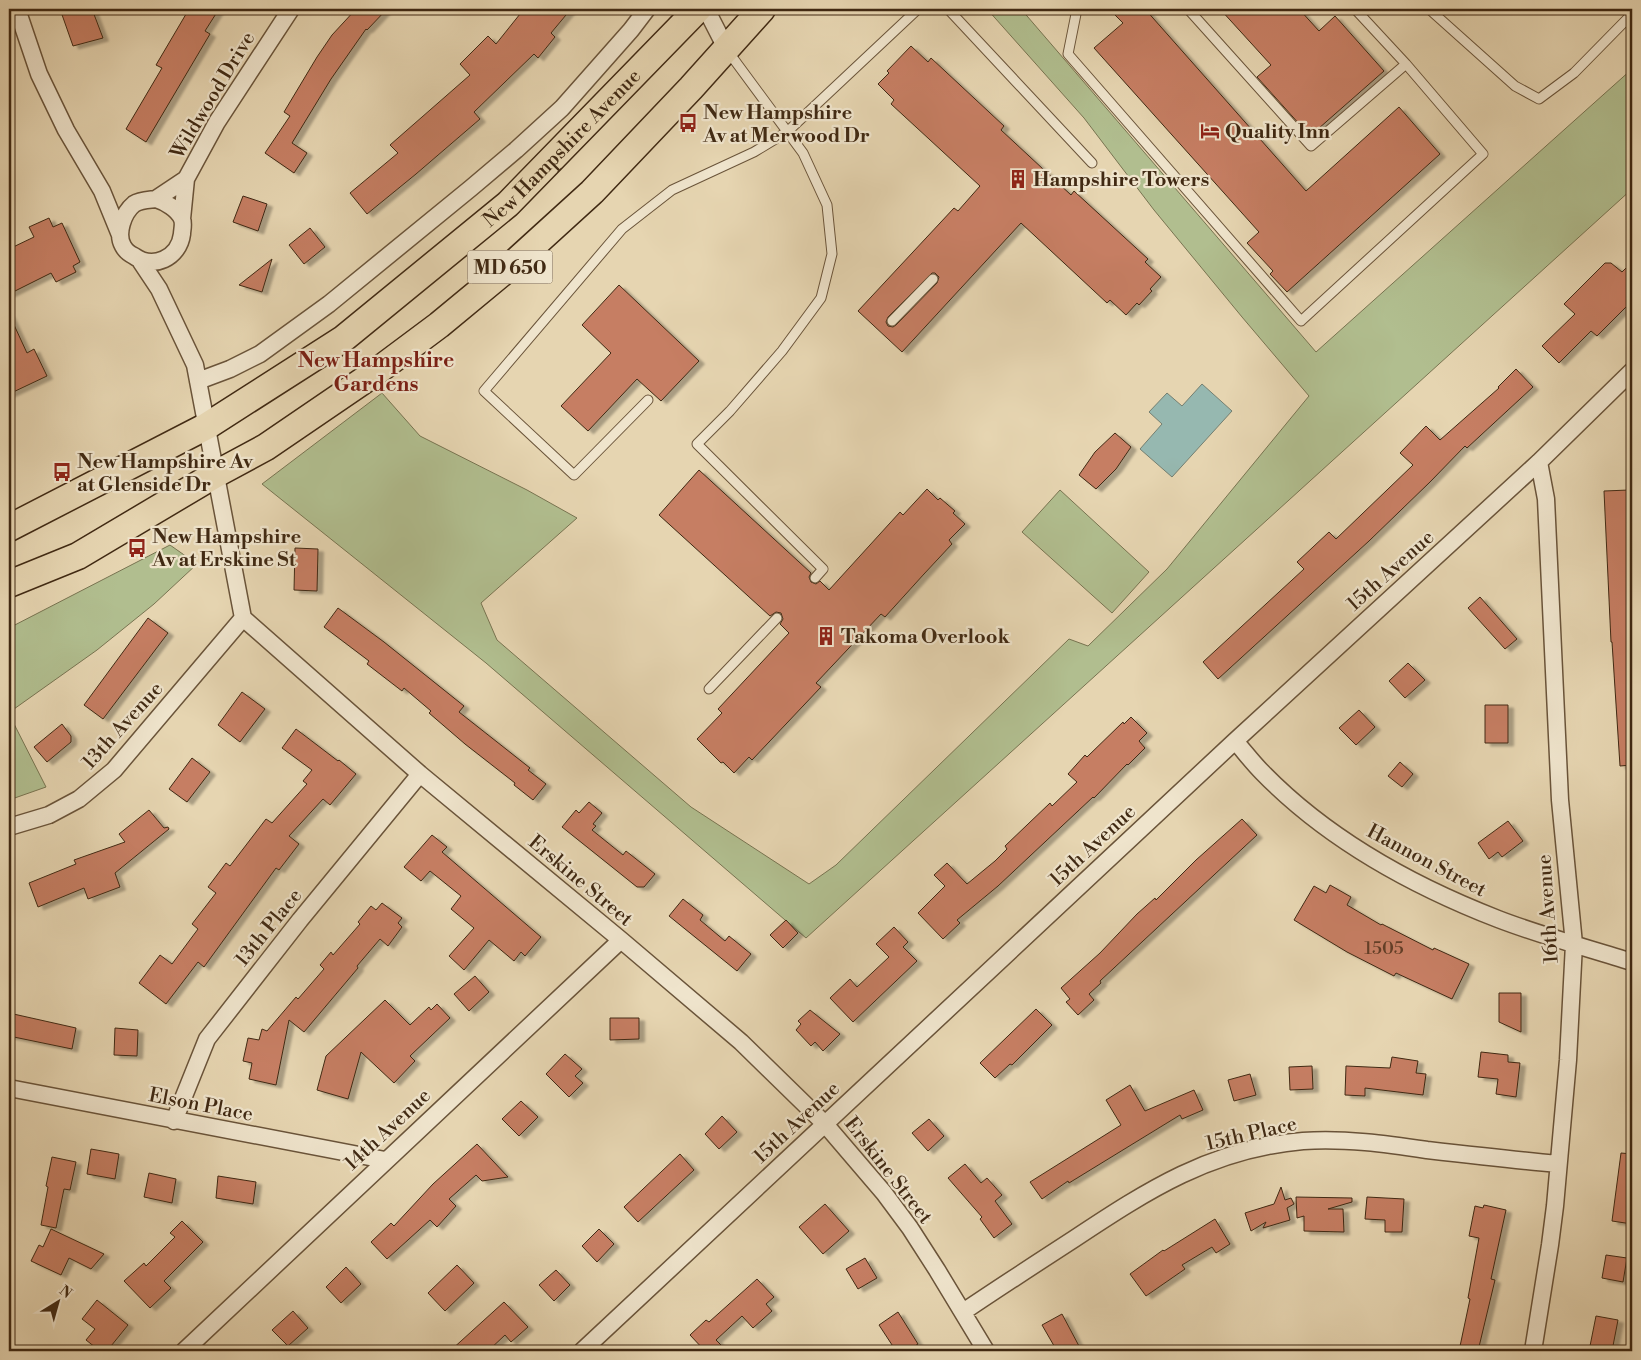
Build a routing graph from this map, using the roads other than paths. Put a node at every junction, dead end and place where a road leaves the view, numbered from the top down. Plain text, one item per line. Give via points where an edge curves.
1 (17, 9) edge
2 (291, 9) edge
3 (647, 9) edge
4 (698, 9) edge
5 (706, 9) edge
6 (762, 9) edge
7 (918, 9) edge
8 (948, 9) edge
9 (1077, 9) edge
10 (1188, 9) edge
11 (1355, 9) edge
12 (1429, 9) edge
13 (1632, 14) edge
14 (726, 48) junction
15 (1406, 64) junction
16 (787, 132) junction
17 (1092, 162) dead end
18 (186, 179) junction
19 (102, 191) junction
20 (156, 199) junction
21 (133, 205) junction
22 (182, 219) junction
23 (120, 235) junction
24 (163, 260) junction
25 (141, 262) junction
26 (932, 279) dead end
27 (159, 289) junction
28 (892, 321) dead end
29 (1632, 371) edge
30 (198, 381) junction
31 (648, 400) dead end
32 (207, 426) junction
33 (1539, 462) junction
34 (216, 474) junction
35 (9, 528) edge
36 (815, 578) dead end
37 (9, 584) edge
38 (243, 618) junction
39 (777, 618) dead end
40 (709, 688) dead end
41 (1235, 741) junction
42 (420, 774) junction
43 (9, 828) edge
44 (620, 940) junction
45 (1574, 944) junction
46 (1632, 962) edge
47 (9, 1093) edge
48 (174, 1120) junction
49 (825, 1124) junction
50 (385, 1160) junction
51 (1558, 1164) junction
52 (963, 1312) junction
53 (184, 1351) edge
54 (582, 1351) edge
55 (986, 1351) edge
56 (1533, 1351) edge

1 - 19 street via 39,74 66,130
2 - 18 street, Wildwood Drive via 217,122
3 - 30 street, New Hampshire Avenue via 562,108 471,188 329,304 260,354
4 - 32 main road, New Hampshire Avenue / MD 650 via 508,204 343,339
5 - 14 street
6 - 14 main road, MD 650
7 - 16 lane
8 - 17 lane
9 - 15 lane via 1068,54 1301,321 1483,154
10 - 15 lane via 1311,146
11 - 15 lane
12 - 13 lane via 1515,86 1538,99 1574,73
14 - 16 lane
14 - 34 main road, MD 650 via 592,192 440,325 266,447
16 - 31 lane via 754,152 672,190 622,229 484,391 574,475
16 - 36 lane via 803,153 827,205 832,254 822,298 782,352 697,444 823,569
18 - 20 street, Wildwood Drive
18 - 22 street, Wildwood Drive
19 - 21 street
19 - 23 street
20 - 21 street
20 - 22 street via 166,202
21 - 23 street via 122,223
22 - 24 street via 178,248
23 - 25 street via 128,253
24 - 25 street
24 - 27 street
25 - 27 street
26 - 28 lane
27 - 30 street via 195,365
29 - 33 street, 15th Avenue
30 - 32 street
32 - 34 street
32 - 35 main road, New Hampshire Avenue / MD 650
33 - 41 street, 15th Avenue
33 - 45 street, 16th Avenue via 1546,499 1560,800
34 - 37 main road, MD 650 via 78,556
34 - 38 street
38 - 42 street, Erskine Street
38 - 43 street, 13th Avenue via 114,770 79,799 48,815
39 - 40 lane
41 - 45 street, Hannon Street via 1284,793 1361,851 1444,896 1499,920
41 - 49 street, 15th Avenue
42 - 44 street, Erskine Street
42 - 48 street, 13th Place via 207,1039
44 - 49 street, Erskine Street via 741,1042
44 - 50 street, 14th Avenue
45 - 46 street, Hannon Street
45 - 51 street, 16th Avenue
47 - 48 street, Elson Place
48 - 50 street, Elson Place
49 - 52 street, Erskine Street via 910,1228
49 - 54 street, 15th Avenue
50 - 53 street, 14th Avenue
51 - 52 street, 15th Place via 1346,1141 1305,1141 1240,1152 1165,1182
51 - 56 street, 16th Avenue via 1550,1245
52 - 55 street, Erskine Street

